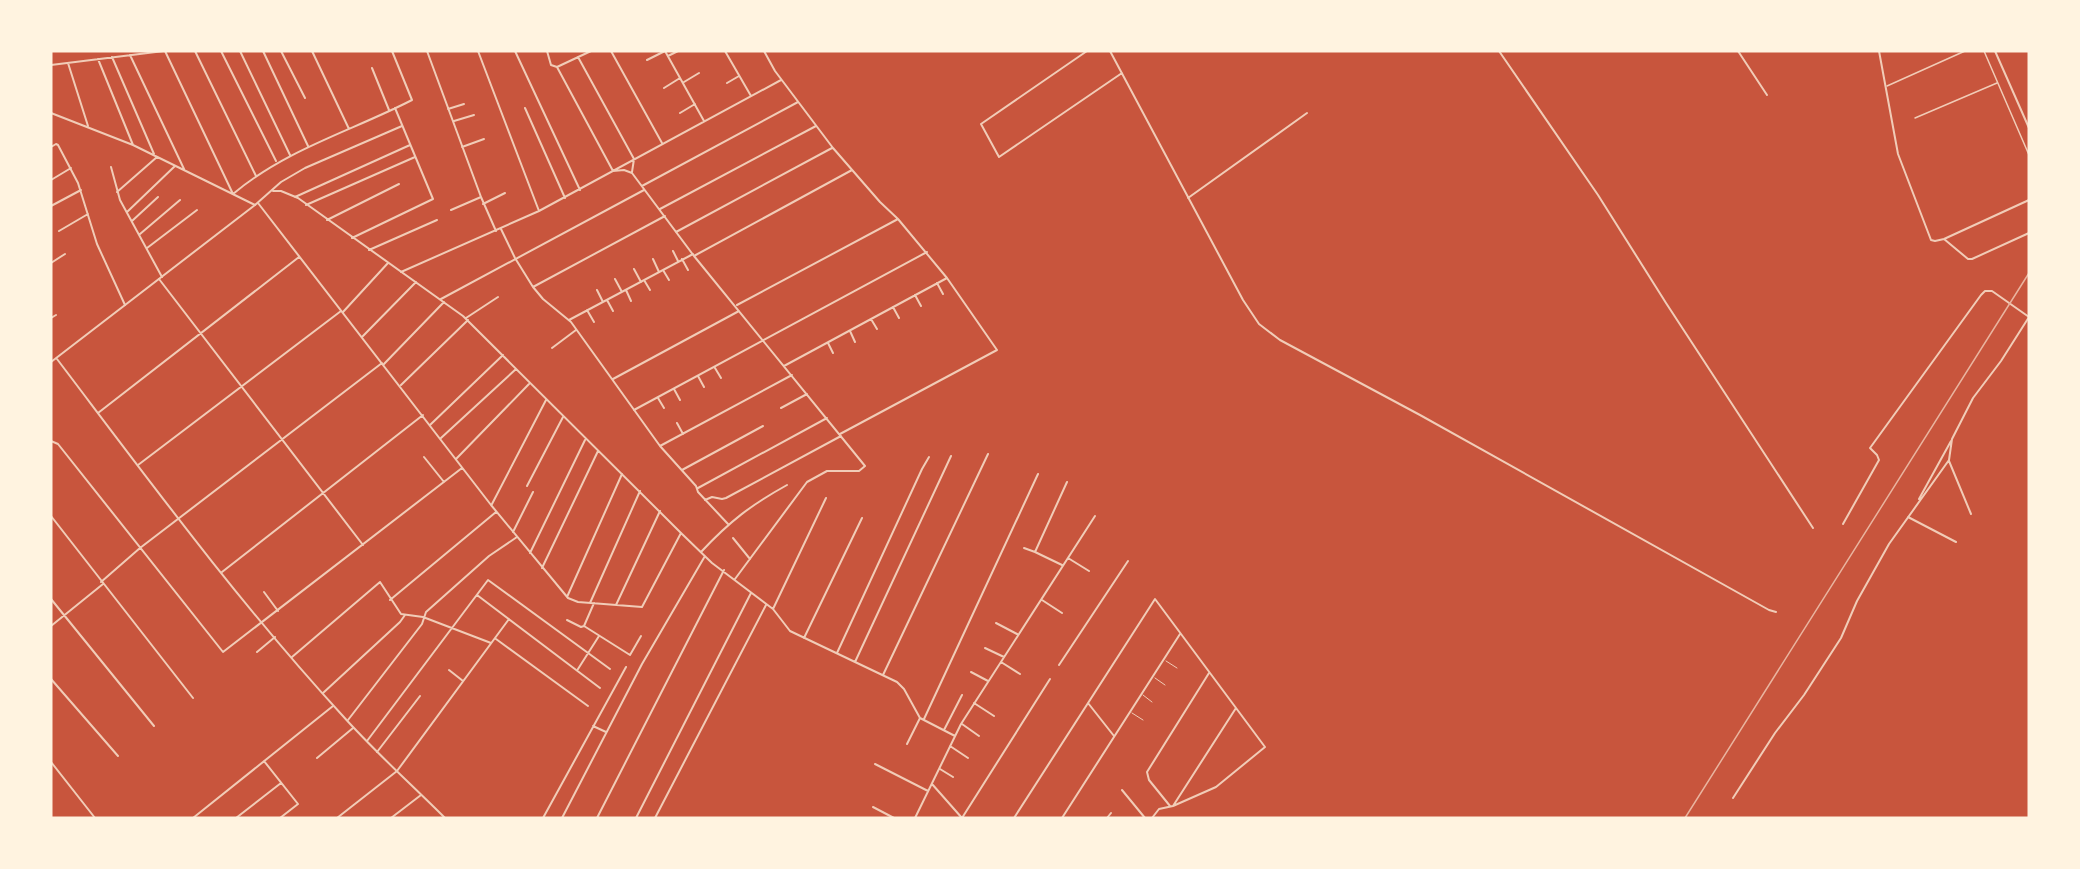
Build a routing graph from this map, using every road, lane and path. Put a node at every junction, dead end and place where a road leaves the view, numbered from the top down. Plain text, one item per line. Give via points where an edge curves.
1 (165, 51) edge
2 (195, 51) edge
3 (221, 51) edge
4 (240, 51) edge
5 (263, 51) edge
6 (281, 51) edge
7 (312, 51) edge
8 (392, 51) edge
9 (427, 51) edge
10 (478, 51) edge
11 (515, 51) edge
12 (547, 51) edge
13 (591, 51) edge
14 (611, 51) edge
15 (665, 51) edge
16 (678, 51) edge
17 (725, 51) edge
18 (764, 51) edge
19 (1087, 51) edge
20 (1110, 51) edge
21 (1499, 51) edge
22 (1738, 51) edge
23 (1880, 51) edge
24 (1965, 51) edge
25 (1984, 51) edge
26 (1995, 51) edge
27 (153, 52) edge
28 (130, 55) junction
29 (668, 56) junction
30 (112, 57) junction
31 (578, 57) junction
32 (98, 59) junction
33 (647, 60) dead end
34 (68, 63) junction
35 (51, 65) edge
36 (372, 68) dead end
37 (557, 68) junction
38 (699, 73) dead end
39 (1122, 73) junction
40 (739, 76) junction
41 (680, 78) junction
42 (781, 80) junction
43 (683, 83) junction
44 (727, 83) dead end
45 (1998, 83) junction
46 (1887, 86) junction
47 (664, 88) dead end
48 (1767, 95) dead end
49 (751, 96) junction
50 (305, 98) dead end
51 (798, 102) junction
52 (464, 104) dead end
53 (695, 104) junction
54 (395, 108) junction
55 (525, 108) dead end
56 (448, 109) junction
57 (389, 110) junction
58 (51, 112) edge
59 (680, 113) dead end
60 (1307, 113) dead end
61 (474, 115) dead end
62 (1915, 118) dead end
63 (704, 121) junction
64 (453, 122) junction
65 (402, 126) junction
66 (816, 126) junction
67 (88, 127) junction
68 (2029, 128) edge
69 (349, 129) junction
70 (484, 139) dead end
71 (662, 143) junction
72 (133, 145) junction
73 (410, 145) junction
74 (308, 146) junction
75 (51, 147) edge
76 (462, 147) junction
77 (833, 148) junction
78 (290, 155) junction
79 (2029, 155) edge
80 (156, 156) junction
81 (415, 157) junction
82 (634, 159) junction
83 (276, 162) junction
84 (175, 166) junction
85 (111, 167) dead end
86 (71, 168) junction
87 (852, 170) junction
88 (185, 171) junction
89 (613, 171) junction
90 (632, 173) junction
91 (256, 176) junction
92 (51, 180) edge
93 (399, 184) dead end
94 (641, 186) junction
95 (81, 190) junction
96 (580, 190) junction
97 (644, 190) junction
98 (273, 191) junction
99 (117, 192) junction
100 (505, 193) dead end
101 (233, 194) junction
102 (158, 197) dead end
103 (295, 197) junction
104 (481, 197) junction
105 (565, 198) junction
106 (1188, 198) junction
107 (180, 200) dead end
108 (2029, 200) edge
109 (257, 204) junction
110 (483, 204) junction
111 (306, 205) junction
112 (51, 206) edge
113 (660, 209) junction
114 (197, 210) dead end
115 (451, 210) dead end
116 (539, 211) junction
117 (127, 212) junction
118 (88, 214) junction
119 (665, 216) junction
120 (898, 219) junction
121 (327, 220) junction
122 (436, 220) dead end
123 (132, 221) junction
124 (501, 229) junction
125 (60, 231) dead end
126 (496, 231) junction
127 (676, 232) junction
128 (2029, 233) edge
129 (140, 234) junction
130 (352, 238) junction
131 (1944, 239) junction
132 (147, 248) junction
133 (369, 250) junction
134 (673, 251) dead end
135 (927, 252) junction
136 (65, 254) dead end
137 (694, 255) junction
138 (299, 257) junction
139 (515, 258) junction
140 (653, 259) dead end
141 (682, 260) junction
142 (678, 262) junction
143 (51, 263) edge
144 (388, 263) junction
145 (634, 269) dead end
146 (663, 270) junction
147 (688, 270) dead end
148 (401, 272) junction
149 (659, 272) junction
150 (161, 278) junction
151 (947, 278) junction
152 (615, 279) dead end
153 (669, 280) dead end
154 (643, 281) junction
155 (416, 282) junction
156 (937, 283) junction
157 (533, 287) junction
158 (597, 290) dead end
159 (624, 291) junction
160 (650, 291) dead end
161 (943, 294) dead end
162 (915, 295) junction
163 (498, 297) dead end
164 (441, 299) junction
165 (605, 301) junction
166 (631, 301) dead end
167 (444, 302) junction
168 (125, 305) junction
169 (735, 306) junction
170 (921, 306) dead end
171 (893, 307) junction
172 (587, 310) junction
173 (342, 311) junction
174 (613, 311) dead end
175 (739, 311) junction
176 (56, 315) dead end
177 (2029, 317) edge
178 (51, 318) edge
179 (899, 318) dead end
180 (467, 319) junction
181 (871, 319) junction
182 (569, 320) junction
183 (594, 322) dead end
184 (877, 329) dead end
185 (577, 330) junction
186 (849, 331) junction
187 (201, 333) junction
188 (362, 337) junction
189 (764, 340) junction
190 (828, 342) junction
191 (855, 342) dead end
192 (552, 348) dead end
193 (833, 353) dead end
194 (503, 355) junction
195 (57, 358) junction
196 (51, 361) edge
197 (383, 364) junction
198 (784, 366) junction
199 (715, 367) junction
200 (516, 369) junction
201 (698, 375) junction
202 (792, 375) junction
203 (721, 378) dead end
204 (613, 379) junction
205 (530, 383) junction
206 (400, 386) junction
207 (242, 387) junction
208 (704, 387) dead end
209 (674, 388) junction
210 (807, 394) junction
211 (658, 397) junction
212 (546, 400) junction
213 (680, 400) dead end
214 (664, 408) dead end
215 (781, 408) dead end
216 (634, 410) junction
217 (98, 413) junction
218 (423, 416) junction
219 (563, 417) junction
220 (827, 418) junction
221 (677, 423) dead end
222 (430, 425) junction
223 (763, 426) dead end
224 (683, 434) junction
225 (840, 435) junction
226 (441, 439) junction
227 (586, 439) junction
228 (1952, 439) junction
229 (283, 440) junction
230 (51, 441) edge
231 (660, 446) junction
232 (598, 451) junction
233 (988, 454) dead end
234 (951, 456) dead end
235 (424, 457) dead end
236 (929, 458) dead end
237 (456, 459) junction
238 (1948, 460) junction
239 (138, 465) junction
240 (463, 468) junction
241 (682, 470) junction
242 (622, 474) junction
243 (1038, 474) dead end
244 (444, 482) junction
245 (1067, 482) dead end
246 (787, 484) dead end
247 (527, 486) dead end
248 (697, 488) junction
249 (640, 491) junction
250 (533, 492) dead end
251 (322, 493) junction
252 (826, 498) dead end
253 (705, 500) junction
254 (1918, 502) junction
255 (491, 506) junction
256 (660, 511) junction
257 (496, 512) junction
258 (1971, 514) dead end
259 (51, 516) edge
260 (1095, 516) dead end
261 (1907, 517) junction
262 (180, 518) junction
263 (862, 518) dead end
264 (728, 524) junction
265 (1843, 524) dead end
266 (1813, 528) dead end
267 (513, 532) junction
268 (681, 533) junction
269 (517, 537) junction
270 (733, 538) dead end
271 (1956, 542) dead end
272 (363, 545) junction
273 (140, 548) junction
274 (1024, 548) dead end
275 (701, 552) junction
276 (1035, 552) junction
277 (530, 554) junction
278 (705, 556) junction
279 (1067, 558) junction
280 (750, 559) junction
281 (1128, 561) dead end
282 (1062, 566) junction
283 (542, 568) junction
284 (724, 570) junction
285 (1089, 571) dead end
286 (222, 572) junction
287 (735, 579) junction
288 (102, 583) junction
289 (264, 592) dead end
290 (751, 592) junction
291 (477, 595) junction
292 (567, 597) junction
293 (51, 599) edge
294 (1041, 599) junction
295 (390, 600) junction
296 (590, 603) junction
297 (594, 603) junction
298 (616, 605) junction
299 (766, 605) junction
300 (772, 609) junction
301 (278, 611) junction
302 (1776, 612) dead end
303 (1062, 613) dead end
304 (64, 615) junction
305 (405, 615) junction
306 (423, 617) junction
307 (509, 619) junction
308 (567, 620) dead end
309 (263, 623) junction
310 (996, 623) dead end
311 (51, 626) edge
312 (584, 626) junction
313 (452, 629) junction
314 (1181, 633) junction
315 (1018, 634) junction
316 (599, 636) junction
317 (641, 636) dead end
318 (275, 637) junction
319 (495, 638) junction
320 (804, 638) junction
321 (491, 643) junction
322 (985, 648) dead end
323 (257, 652) dead end
324 (588, 653) junction
325 (836, 654) junction
326 (292, 657) junction
327 (1004, 657) junction
328 (1164, 659) junction
329 (855, 662) junction
330 (1001, 662) junction
331 (1059, 665) dead end
332 (626, 667) dead end
333 (1177, 668) dead end
334 (610, 669) dead end
335 (449, 670) dead end
336 (577, 670) junction
337 (971, 672) dead end
338 (1210, 673) junction
339 (1020, 674) dead end
340 (884, 675) junction
341 (1152, 677) junction
342 (51, 679) edge
343 (1050, 679) dead end
344 (463, 681) junction
345 (988, 681) junction
346 (1166, 685) dead end
347 (600, 688) dead end
348 (323, 693) junction
349 (1141, 694) junction
350 (962, 695) dead end
351 (420, 696) dead end
352 (193, 698) dead end
353 (1152, 702) dead end
354 (974, 703) junction
355 (1088, 703) junction
356 (333, 706) junction
357 (588, 706) dead end
358 (1236, 708) junction
359 (1130, 712) junction
360 (994, 716) dead end
361 (922, 719) junction
362 (1143, 720) dead end
363 (347, 721) junction
364 (961, 724) junction
365 (154, 726) dead end
366 (593, 726) junction
367 (353, 728) junction
368 (944, 730) junction
369 (606, 732) junction
370 (955, 736) junction
371 (979, 736) dead end
372 (1114, 736) junction
373 (367, 741) junction
374 (907, 744) dead end
375 (950, 746) junction
376 (377, 752) junction
377 (118, 756) dead end
378 (317, 758) dead end
379 (968, 758) dead end
380 (264, 761) junction
381 (51, 762) edge
382 (874, 764) dead end
383 (939, 769) junction
384 (397, 771) junction
385 (953, 777) dead end
386 (281, 783) junction
387 (932, 783) junction
388 (928, 790) junction
389 (1122, 790) dead end
390 (421, 795) junction
391 (1733, 798) dead end
392 (1172, 806) junction
393 (873, 807) dead end
394 (1110, 813) dead end
395 (95, 818) edge
396 (193, 818) edge
397 (237, 818) edge
398 (280, 818) edge
399 (337, 818) edge
400 (391, 818) edge
401 (445, 818) edge
402 (543, 818) edge
403 (562, 818) edge
404 (597, 818) edge
405 (636, 818) edge
406 (655, 818) edge
407 (894, 818) edge
408 (915, 818) edge
409 (962, 818) edge
410 (1014, 818) edge
411 (1062, 818) edge
412 (1107, 818) edge
413 (1145, 818) edge
414 (1152, 818) edge

1 - 27 street
1 - 101 street
2 - 91 street
3 - 83 street
4 - 78 street
5 - 74 street
6 - 50 street
7 - 69 street
8 - 54 street via 412,99
9 - 56 street
10 - 116 street
11 - 96 street
12 - 37 street via 551,65
13 - 31 street
14 - 71 street
15 - 29 street
15 - 33 street
16 - 29 street
17 - 40 street
18 - 42 street
19 - 39 street via 981,124 999,157
20 - 39 street
21 - 266 street via 1598,195
22 - 48 street
23 - 46 street
24 - 46 street
25 - 45 street
26 - 68 street
27 - 28 street
28 - 30 street
28 - 88 street
29 - 41 street
30 - 32 street
30 - 80 street
31 - 37 street
31 - 82 street
32 - 34 street
32 - 72 street
34 - 35 street
34 - 67 street
36 - 57 street
37 - 89 street
38 - 43 street
39 - 106 street
40 - 44 street
40 - 49 street
41 - 43 street
41 - 47 street
42 - 49 street
42 - 51 street
43 - 53 street
45 - 62 street
45 - 79 street
46 - 131 street via 1898,154 1910,187 1931,240
49 - 63 street
51 - 66 street
51 - 94 street
52 - 56 street
53 - 59 street
53 - 63 street
54 - 57 street
54 - 65 street
55 - 105 street
56 - 64 street
57 - 69 street
58 - 67 street
60 - 106 street
61 - 64 street
63 - 71 street
64 - 76 street
65 - 73 street
65 - 98 street via 316,162
66 - 77 street
66 - 113 street
67 - 72 street
69 - 74 street
70 - 76 street
71 - 82 street
72 - 80 street
73 - 81 street
73 - 103 street
74 - 78 street
75 - 86 street via 57,144
76 - 104 street
77 - 87 street
77 - 127 street
78 - 83 street
80 - 84 street
80 - 99 street
81 - 111 street
81 - 130 street via 433,200
82 - 89 street
82 - 90 street
83 - 91 street
84 - 88 street
84 - 117 street
85 - 99 street
86 - 92 street
86 - 95 street
87 - 120 street
87 - 137 street
88 - 101 street
89 - 90 street
89 - 96 street
90 - 94 street
91 - 101 street
93 - 121 street
94 - 97 street
95 - 112 street
95 - 118 street
96 - 105 street
97 - 113 street
97 - 139 street
98 - 103 street
98 - 109 street
99 - 117 street
100 - 110 street
101 - 109 street
102 - 123 street
103 - 111 street
104 - 110 street
104 - 115 street
105 - 116 street
106 - 302 street via 1247,306 1271,334
107 - 129 street
108 - 131 street
109 - 138 street
109 - 150 street
110 - 126 street
111 - 121 street
113 - 119 street
114 - 132 street
116 - 124 street
117 - 123 street
118 - 125 street
118 - 168 street
119 - 127 street
119 - 157 street
120 - 135 street
120 - 169 street
121 - 130 street
122 - 133 street
123 - 129 street
124 - 126 street
124 - 139 street
126 - 148 street
127 - 137 street
128 - 131 street via 1972,259
129 - 132 street
130 - 133 street
132 - 150 street
133 - 144 street
134 - 142 street
135 - 151 street
135 - 189 street
136 - 143 street
137 - 141 street
137 - 169 street
138 - 173 street
138 - 187 street
139 - 157 street
139 - 164 street
140 - 149 street
141 - 142 street
141 - 147 street
142 - 146 street
144 - 148 street
144 - 173 street
145 - 154 street
146 - 149 street
146 - 153 street
148 - 155 street
149 - 154 street
150 - 168 street
150 - 187 street
151 - 156 street
151 - 225 street via 997,350
152 - 159 street
154 - 159 street
154 - 160 street
155 - 164 street
155 - 188 street
156 - 161 street
156 - 162 street
157 - 182 street
158 - 165 street
159 - 165 street
159 - 166 street
162 - 170 street
162 - 171 street
163 - 180 street
164 - 167 street
165 - 172 street
165 - 174 street
167 - 180 street
167 - 197 street
168 - 195 street
169 - 175 street
171 - 179 street
171 - 181 street
172 - 182 street
172 - 183 street
173 - 188 street
173 - 207 street
175 - 189 street
175 - 204 street
176 - 178 street
177 - 228 street via 1973,398
177 - 265 street via 1992,291 1981,295 1870,448 1879,460
180 - 194 street
180 - 206 street
181 - 184 street
181 - 186 street
182 - 185 street
185 - 192 street
185 - 204 street
186 - 190 street
186 - 191 street
187 - 207 street
187 - 217 street
188 - 197 street
189 - 198 street
189 - 199 street
190 - 193 street
190 - 198 street
194 - 200 street
194 - 222 street
195 - 196 street
195 - 217 street
197 - 206 street
197 - 229 street
198 - 202 street
199 - 201 street
199 - 203 street
200 - 205 street
200 - 226 street
201 - 208 street
201 - 209 street
202 - 210 street
202 - 224 street
204 - 216 street
205 - 212 street
205 - 237 street
206 - 218 street
207 - 229 street
207 - 239 street
209 - 211 street
209 - 213 street
210 - 215 street
210 - 220 street
211 - 214 street
211 - 216 street
212 - 219 street
212 - 255 street
216 - 231 street
217 - 239 street
218 - 222 street
218 - 251 street
219 - 227 street
219 - 247 street
220 - 225 street
220 - 248 street
221 - 224 street
222 - 226 street
223 - 241 street
224 - 231 street
225 - 253 street via 726,498
225 - 280 street via 865,467 859,471 827,471 807,482
226 - 237 street
227 - 232 street
227 - 277 street
228 - 238 street
228 - 254 street
229 - 251 street
229 - 262 street
230 - 273 street via 58,444
231 - 241 street
232 - 242 street
232 - 283 street
233 - 340 street
234 - 329 street
235 - 244 street
236 - 325 street
237 - 240 street
238 - 254 street
238 - 258 street
239 - 262 street
240 - 244 street
240 - 255 street
241 - 248 street
242 - 249 street
242 - 292 street
243 - 361 street
244 - 272 street
245 - 276 street
246 - 264 street
248 - 253 street
249 - 256 street
249 - 296 street
250 - 267 street
251 - 272 street
251 - 286 street
252 - 300 street
253 - 264 street
254 - 261 street
255 - 257 street
256 - 268 street
256 - 298 street
257 - 267 street
257 - 295 street
259 - 288 street
260 - 279 street
261 - 271 street
261 - 391 street via 1862,592 1841,638
262 - 273 street
262 - 286 street
263 - 320 street
264 - 275 street
267 - 269 street
268 - 275 street
268 - 298 street via 642,607
269 - 277 street
269 - 306 street via 489,556
270 - 280 street
272 - 301 street
273 - 288 street
273 - 309 street via 221,652
274 - 276 street
275 - 278 street
276 - 282 street
277 - 283 street
278 - 284 street
278 - 369 street
279 - 282 street
279 - 285 street
280 - 287 street
281 - 331 street
282 - 294 street
283 - 292 street
284 - 287 street
284 - 404 street
286 - 309 street
287 - 290 street
288 - 304 street
288 - 352 street
289 - 301 street
290 - 299 street
290 - 405 street
291 - 307 street
291 - 313 street
291 - 324 street via 488,580
292 - 296 street
293 - 304 street
294 - 303 street
294 - 315 street
295 - 305 street
295 - 326 street via 380,582
296 - 297 street
297 - 298 street
297 - 312 street
299 - 300 street
299 - 406 street
300 - 320 street via 788,629
301 - 309 street
304 - 311 street
304 - 365 street
305 - 306 street
305 - 348 street
306 - 313 street
306 - 363 street via 422,624
307 - 319 street
307 - 336 street
308 - 312 street
309 - 318 street
310 - 315 street
312 - 316 street
313 - 321 street
313 - 373 street
314 - 328 street
314 - 338 street
314 - 355 street via 1155,599
315 - 327 street
316 - 317 street via 630,655
316 - 324 street
318 - 323 street
318 - 326 street
319 - 321 street
319 - 357 street
320 - 325 street
321 - 344 street
322 - 327 street
324 - 334 street
324 - 336 street
325 - 329 street
326 - 348 street
327 - 330 street
328 - 333 lane
328 - 341 street
329 - 340 street
330 - 339 street
330 - 345 street
332 - 366 street
335 - 344 street
336 - 347 street
337 - 345 street
338 - 358 street
338 - 392 street via 1147,772 1149,780
340 - 361 street via 902,686
341 - 346 lane
341 - 349 street
342 - 377 street
343 - 409 street
344 - 384 street
345 - 354 street
348 - 356 street
349 - 353 lane
349 - 359 street
350 - 368 street
351 - 376 street
354 - 360 street
354 - 364 street
355 - 372 street
355 - 410 street
356 - 363 street
356 - 380 street
358 - 392 street
358 - 392 street via 1265,747 1216,788
359 - 362 lane
359 - 372 street
361 - 368 street
361 - 374 street
363 - 367 street
364 - 370 street
364 - 371 street
366 - 369 street
366 - 402 street
367 - 373 street
367 - 378 street
368 - 370 street
369 - 403 street
370 - 375 street
372 - 411 street
373 - 376 street
375 - 379 street
375 - 383 street
376 - 384 street
380 - 386 street
380 - 396 street
381 - 395 street
382 - 388 street
383 - 385 street
383 - 387 street
384 - 390 street
384 - 399 street
386 - 397 street
386 - 398 street via 298,804
387 - 388 street
387 - 409 street
388 - 408 street
389 - 413 street
390 - 400 street
390 - 401 street
392 - 414 street via 1159,809
393 - 407 street
394 - 412 street

